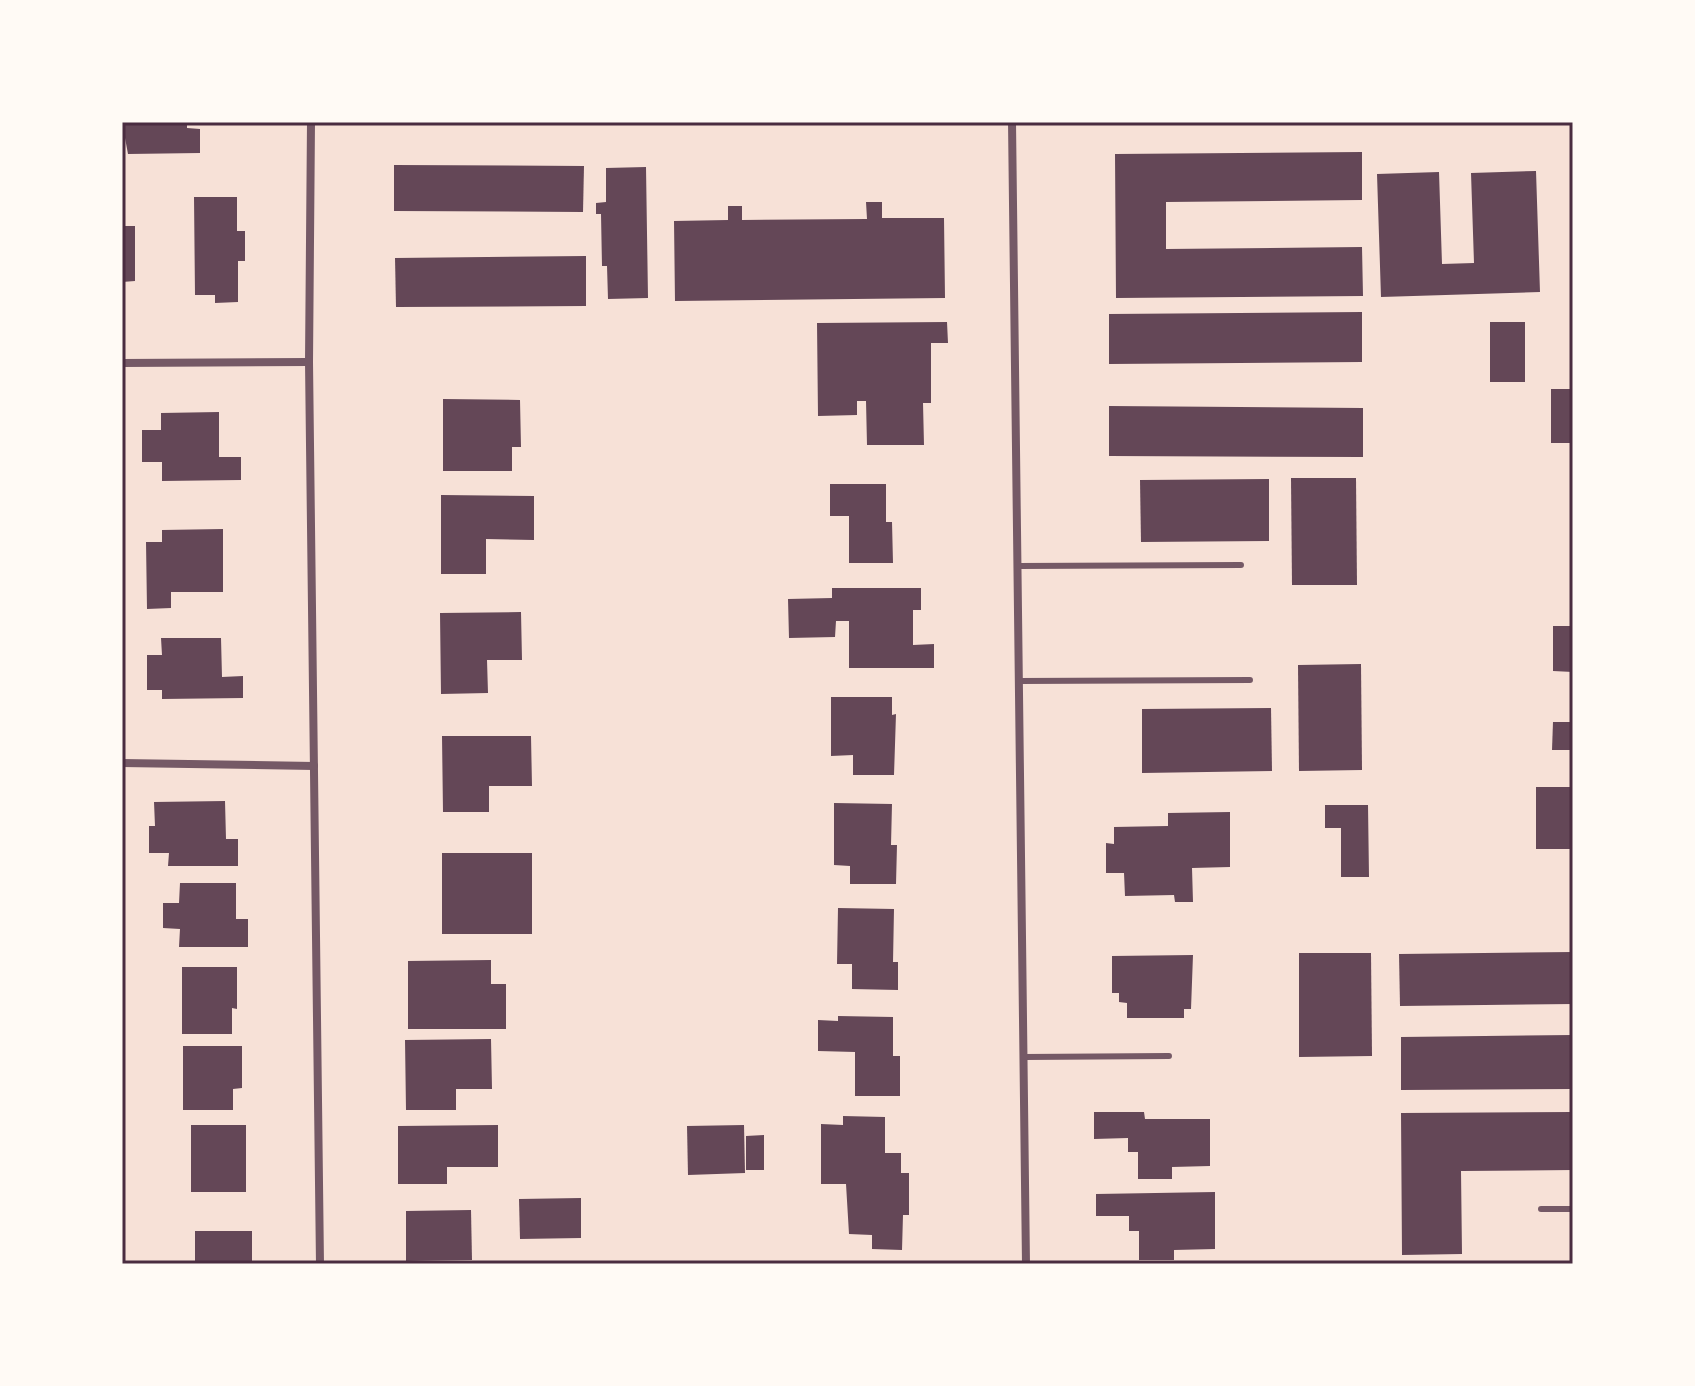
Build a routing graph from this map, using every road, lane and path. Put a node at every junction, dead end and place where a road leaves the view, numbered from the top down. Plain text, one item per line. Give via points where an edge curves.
1 (311, 122) edge
2 (1012, 122) edge
3 (309, 362) junction
4 (122, 363) edge
5 (1241, 565) dead end
6 (1018, 566) junction
7 (1250, 680) dead end
8 (1019, 681) junction
9 (122, 763) edge
10 (314, 766) junction
11 (1169, 1056) dead end
12 (1024, 1057) junction
13 (1541, 1209) dead end
14 (1573, 1209) edge
15 (320, 1264) edge
16 (1026, 1264) edge

1 - 3 street
2 - 6 street
3 - 4 street
3 - 10 street
5 - 6 lane
6 - 8 street
7 - 8 lane
8 - 12 street
9 - 10 street
10 - 15 street
11 - 12 lane
12 - 16 street
13 - 14 lane

